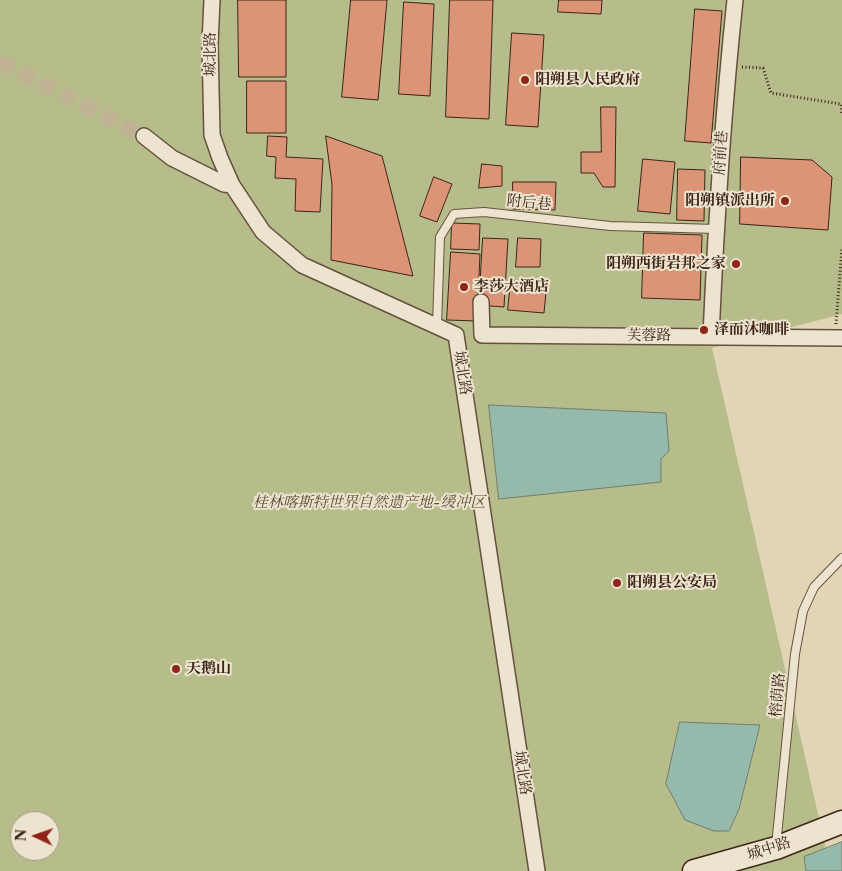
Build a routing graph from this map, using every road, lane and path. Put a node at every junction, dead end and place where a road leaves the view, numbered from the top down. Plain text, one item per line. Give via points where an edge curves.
1 (212, 0) edge
2 (735, 0) edge
3 (728, 67) junction
4 (842, 115) edge
5 (144, 136) tunnel mouth
6 (232, 185) junction
7 (716, 229) junction
8 (842, 248) edge
9 (481, 302) dead end
10 (436, 325) junction
11 (456, 335) junction
12 (482, 335) junction
13 (711, 336) junction
14 (840, 337) edge
15 (842, 558) edge
16 (842, 822) edge
17 (776, 848) junction
18 (537, 871) edge
19 (694, 871) edge

1 - 6 street, 城北路 via 212,135
2 - 3 street, 府前巷
3 - 4 path via 763,68 771,93 841,104
3 - 7 street, 府前巷
5 - 6 street via 172,158
6 - 10 street, 城北路 via 263,232 302,265
7 - 10 lane, 附后巷 via 610,226 484,212 454,214 440,237
7 - 13 street, 府前巷
8 - 14 path
9 - 12 street
10 - 11 street, 城北路
11 - 12 street, 芙蓉路
11 - 18 street, 城北路
12 - 13 street, 芙蓉路
12 - 14 street
13 - 14 street, 芙蓉路
15 - 17 lane, 榕荫路 via 814,587 803,611 795,654
16 - 17 street, 城中路
17 - 19 street, 城中路

